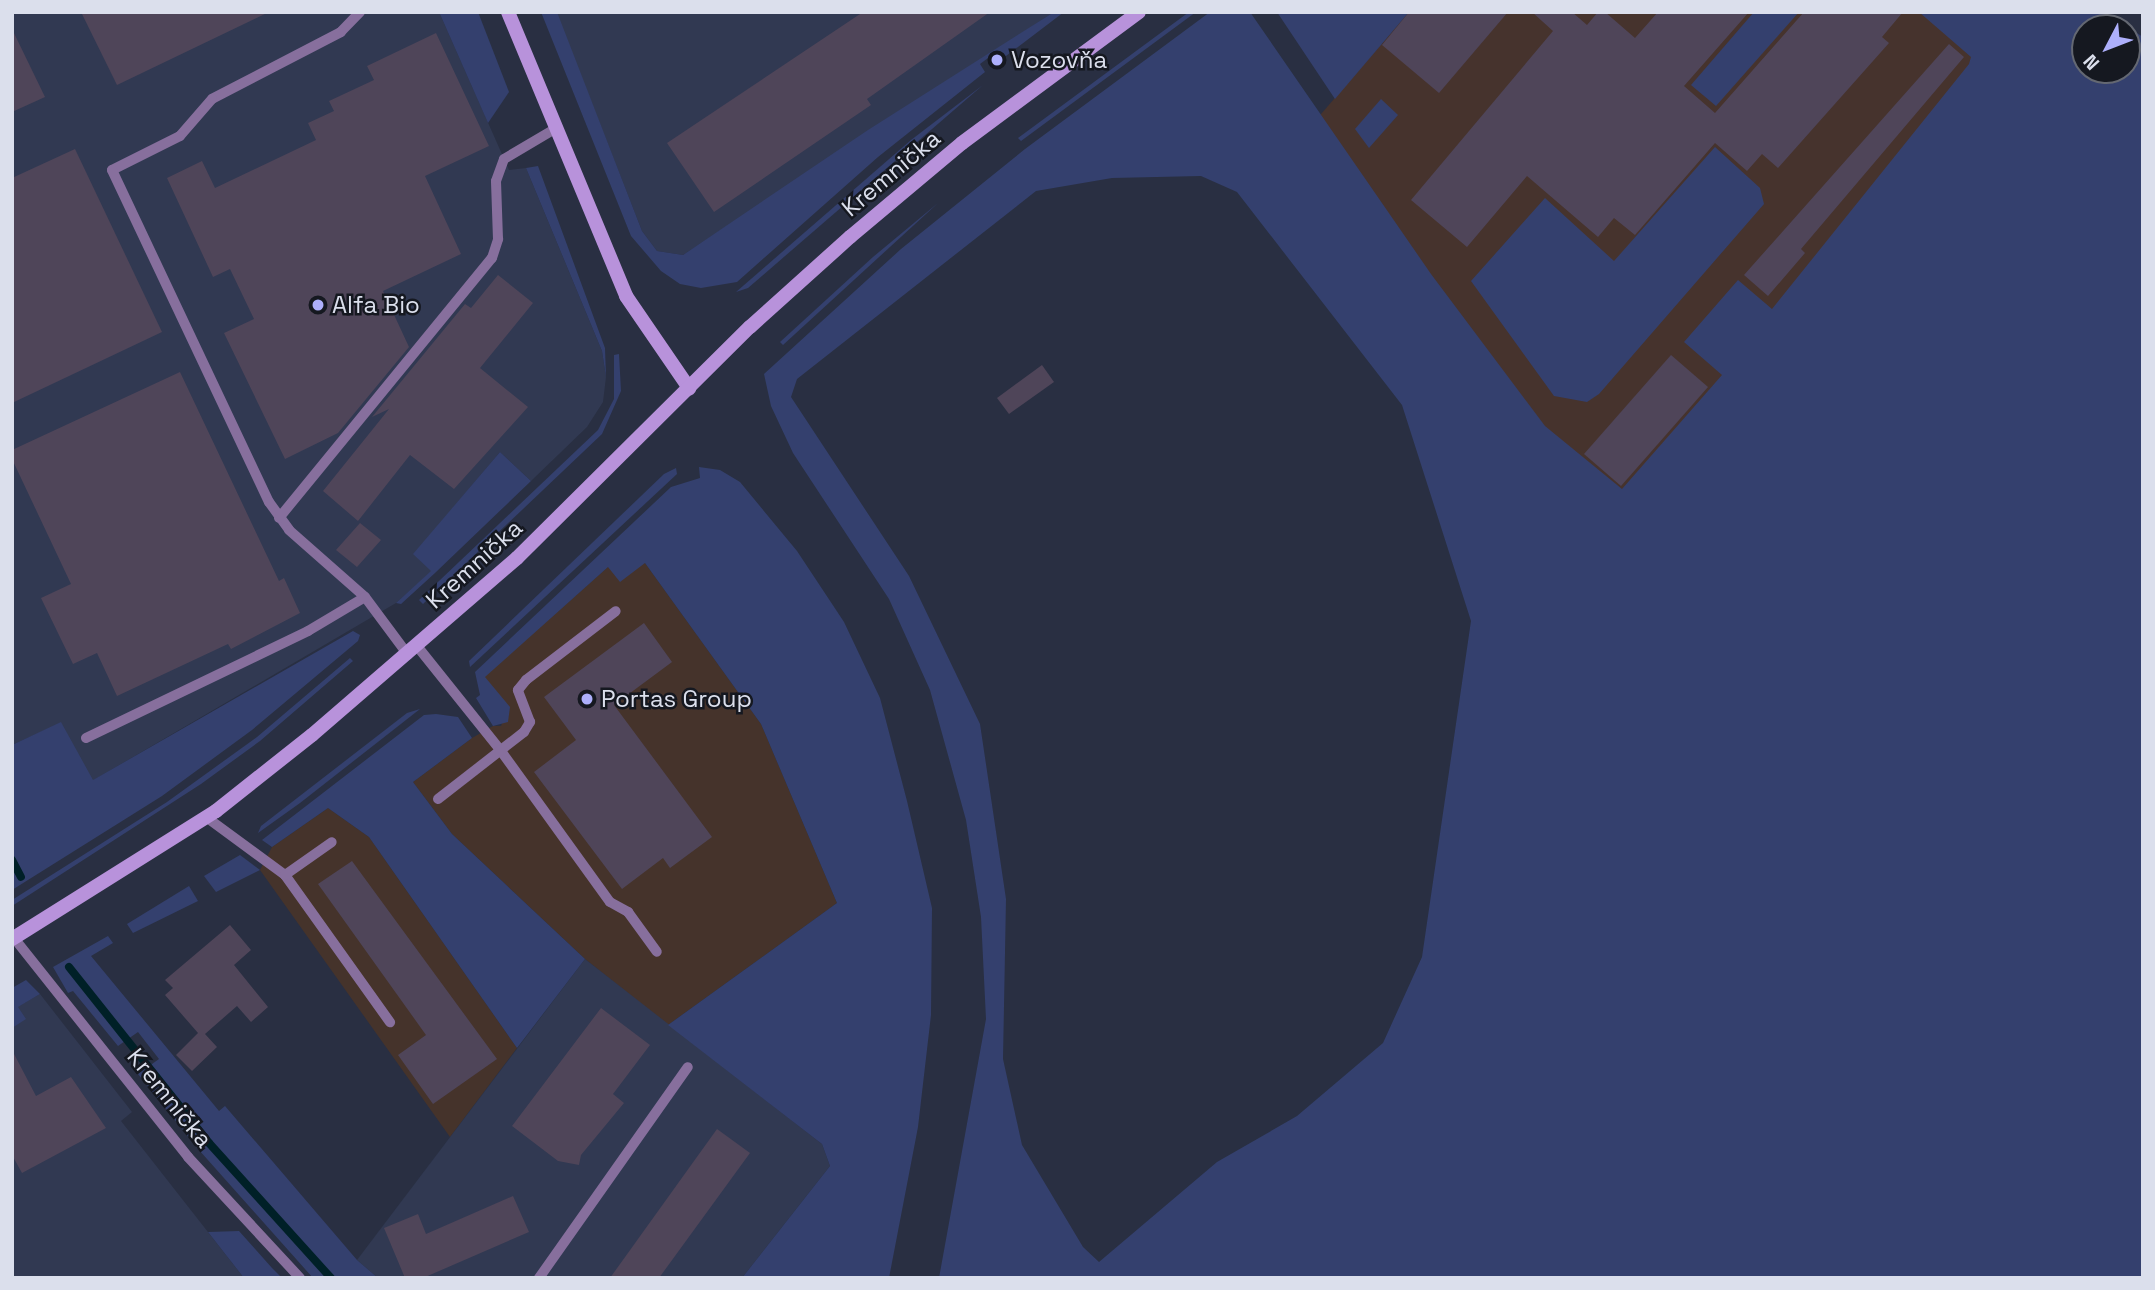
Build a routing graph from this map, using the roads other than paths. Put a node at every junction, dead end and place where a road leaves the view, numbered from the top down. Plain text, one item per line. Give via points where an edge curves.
1 (360, 12) edge
2 (508, 12) edge
3 (1139, 12) edge
4 (553, 130) junction
5 (689, 388) junction
6 (279, 518) junction
7 (362, 594) junction
8 (616, 611) dead end
9 (413, 651) junction
10 (86, 738) dead end
11 (500, 751) junction
12 (438, 799) dead end
13 (206, 817) junction
14 (332, 842) dead end
15 (285, 875) junction
16 (13, 939) edge
17 (657, 952) dead end
18 (390, 1021) dead end
19 (688, 1068) dead end
20 (300, 1278) edge
21 (539, 1278) edge

1 - 6 lane via 341,32 212,99 180,136 112,170
2 - 4 main road
3 - 5 main road, Kremnička via 962,143 840,246
4 - 5 main road via 626,296
4 - 6 lane via 504,159 496,181 498,239 492,258
5 - 9 main road, Kremnička via 517,558
6 - 7 lane
7 - 9 lane
7 - 10 lane via 308,631
8 - 11 lane via 526,680 518,690 519,701 530,722
9 - 11 lane
9 - 13 main road, Kremnička
11 - 12 lane
11 - 17 lane via 610,902 628,912
13 - 15 lane
13 - 16 main road, Kremnička
14 - 15 lane
15 - 18 lane
16 - 20 lane, Kremnička via 188,1157
19 - 21 lane

